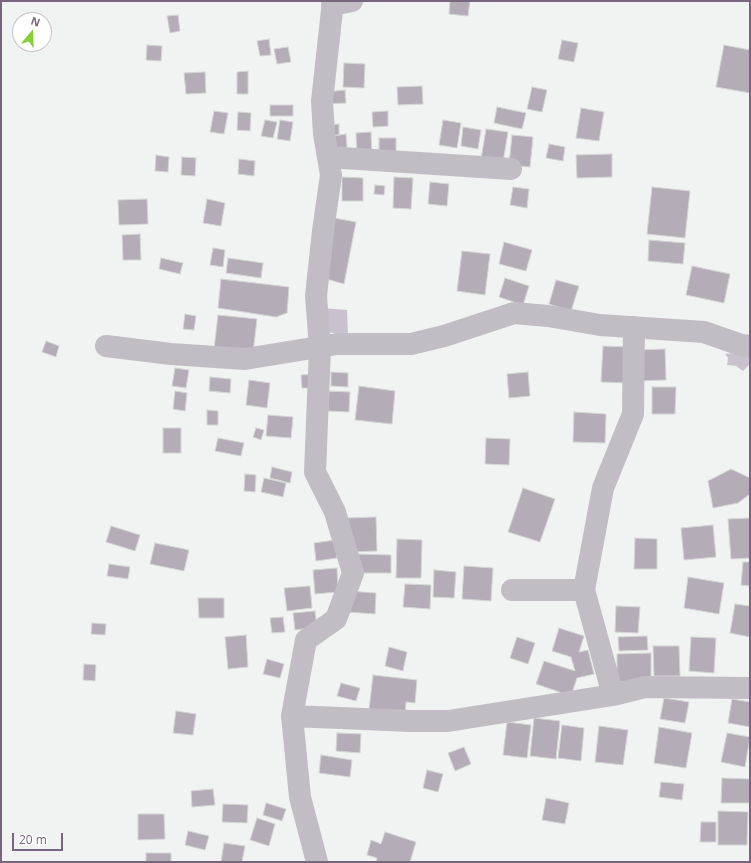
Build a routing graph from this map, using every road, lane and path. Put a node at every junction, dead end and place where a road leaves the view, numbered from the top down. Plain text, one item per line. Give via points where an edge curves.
1 (339, 2) edge
2 (328, 157) junction
3 (511, 169) dead end
4 (634, 327) junction
5 (106, 346) dead end
6 (750, 346) edge
7 (320, 348) junction
8 (512, 590) dead end
9 (584, 590) junction
10 (750, 688) edge
11 (613, 695) junction
12 (292, 716) junction
13 (317, 862) edge

1 - 2 street via 322,101
2 - 3 street
2 - 7 street via 331,176 316,296
4 - 6 street via 704,332
4 - 7 street via 514,313 411,344 337,344
4 - 9 street via 633,414 603,488
5 - 7 street via 245,359
7 - 12 street via 315,472 336,512 353,573 336,619 306,640
8 - 9 street
9 - 11 street
10 - 11 street via 645,687
11 - 12 street via 448,721
12 - 13 street via 300,797

